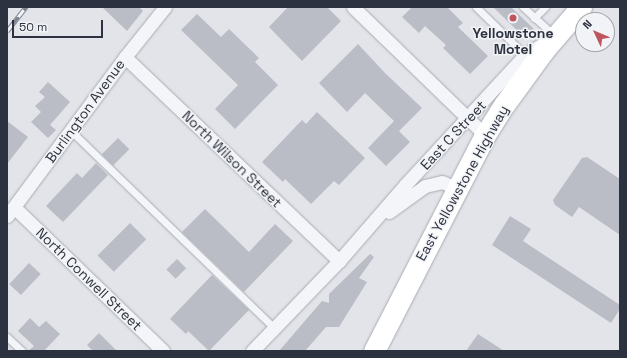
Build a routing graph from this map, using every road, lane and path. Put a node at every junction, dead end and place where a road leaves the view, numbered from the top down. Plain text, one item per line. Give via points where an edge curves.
1 (165, 7) edge
2 (353, 7) edge
3 (476, 7) edge
4 (523, 7) edge
5 (545, 7) edge
6 (575, 11) edge
7 (534, 18) junction
8 (555, 36) junction
9 (525, 55) junction
10 (125, 57) junction
11 (468, 119) junction
12 (70, 130) junction
13 (485, 135) junction
14 (456, 188) junction
15 (11, 212) edge
16 (373, 224) junction
17 (339, 261) junction
18 (274, 328) junction
19 (7, 337) edge
20 (22, 351) edge
21 (163, 351) edge
22 (252, 351) edge
23 (374, 351) edge

1 - 10 street, Burlington Avenue
2 - 11 street
3 - 9 lane
4 - 7 lane
5 - 7 lane
6 - 8 main road, East Yellowstone Highway
7 - 8 lane
8 - 9 street, East C Street
8 - 13 main road, East Yellowstone Highway
9 - 11 street, East C Street
10 - 12 street, Burlington Avenue
10 - 17 street, North Wilson Street
11 - 13 street
11 - 16 street, East C Street
12 - 15 street, Burlington Avenue
12 - 18 lane
13 - 14 main road, East Yellowstone Highway
14 - 16 street, East C Street via 442,182 425,186
14 - 23 main road, East Yellowstone Highway
15 - 21 street, North Conwell Street
16 - 17 street, East C Street
17 - 18 street, East C Street
18 - 22 street, East C Street
19 - 20 lane

